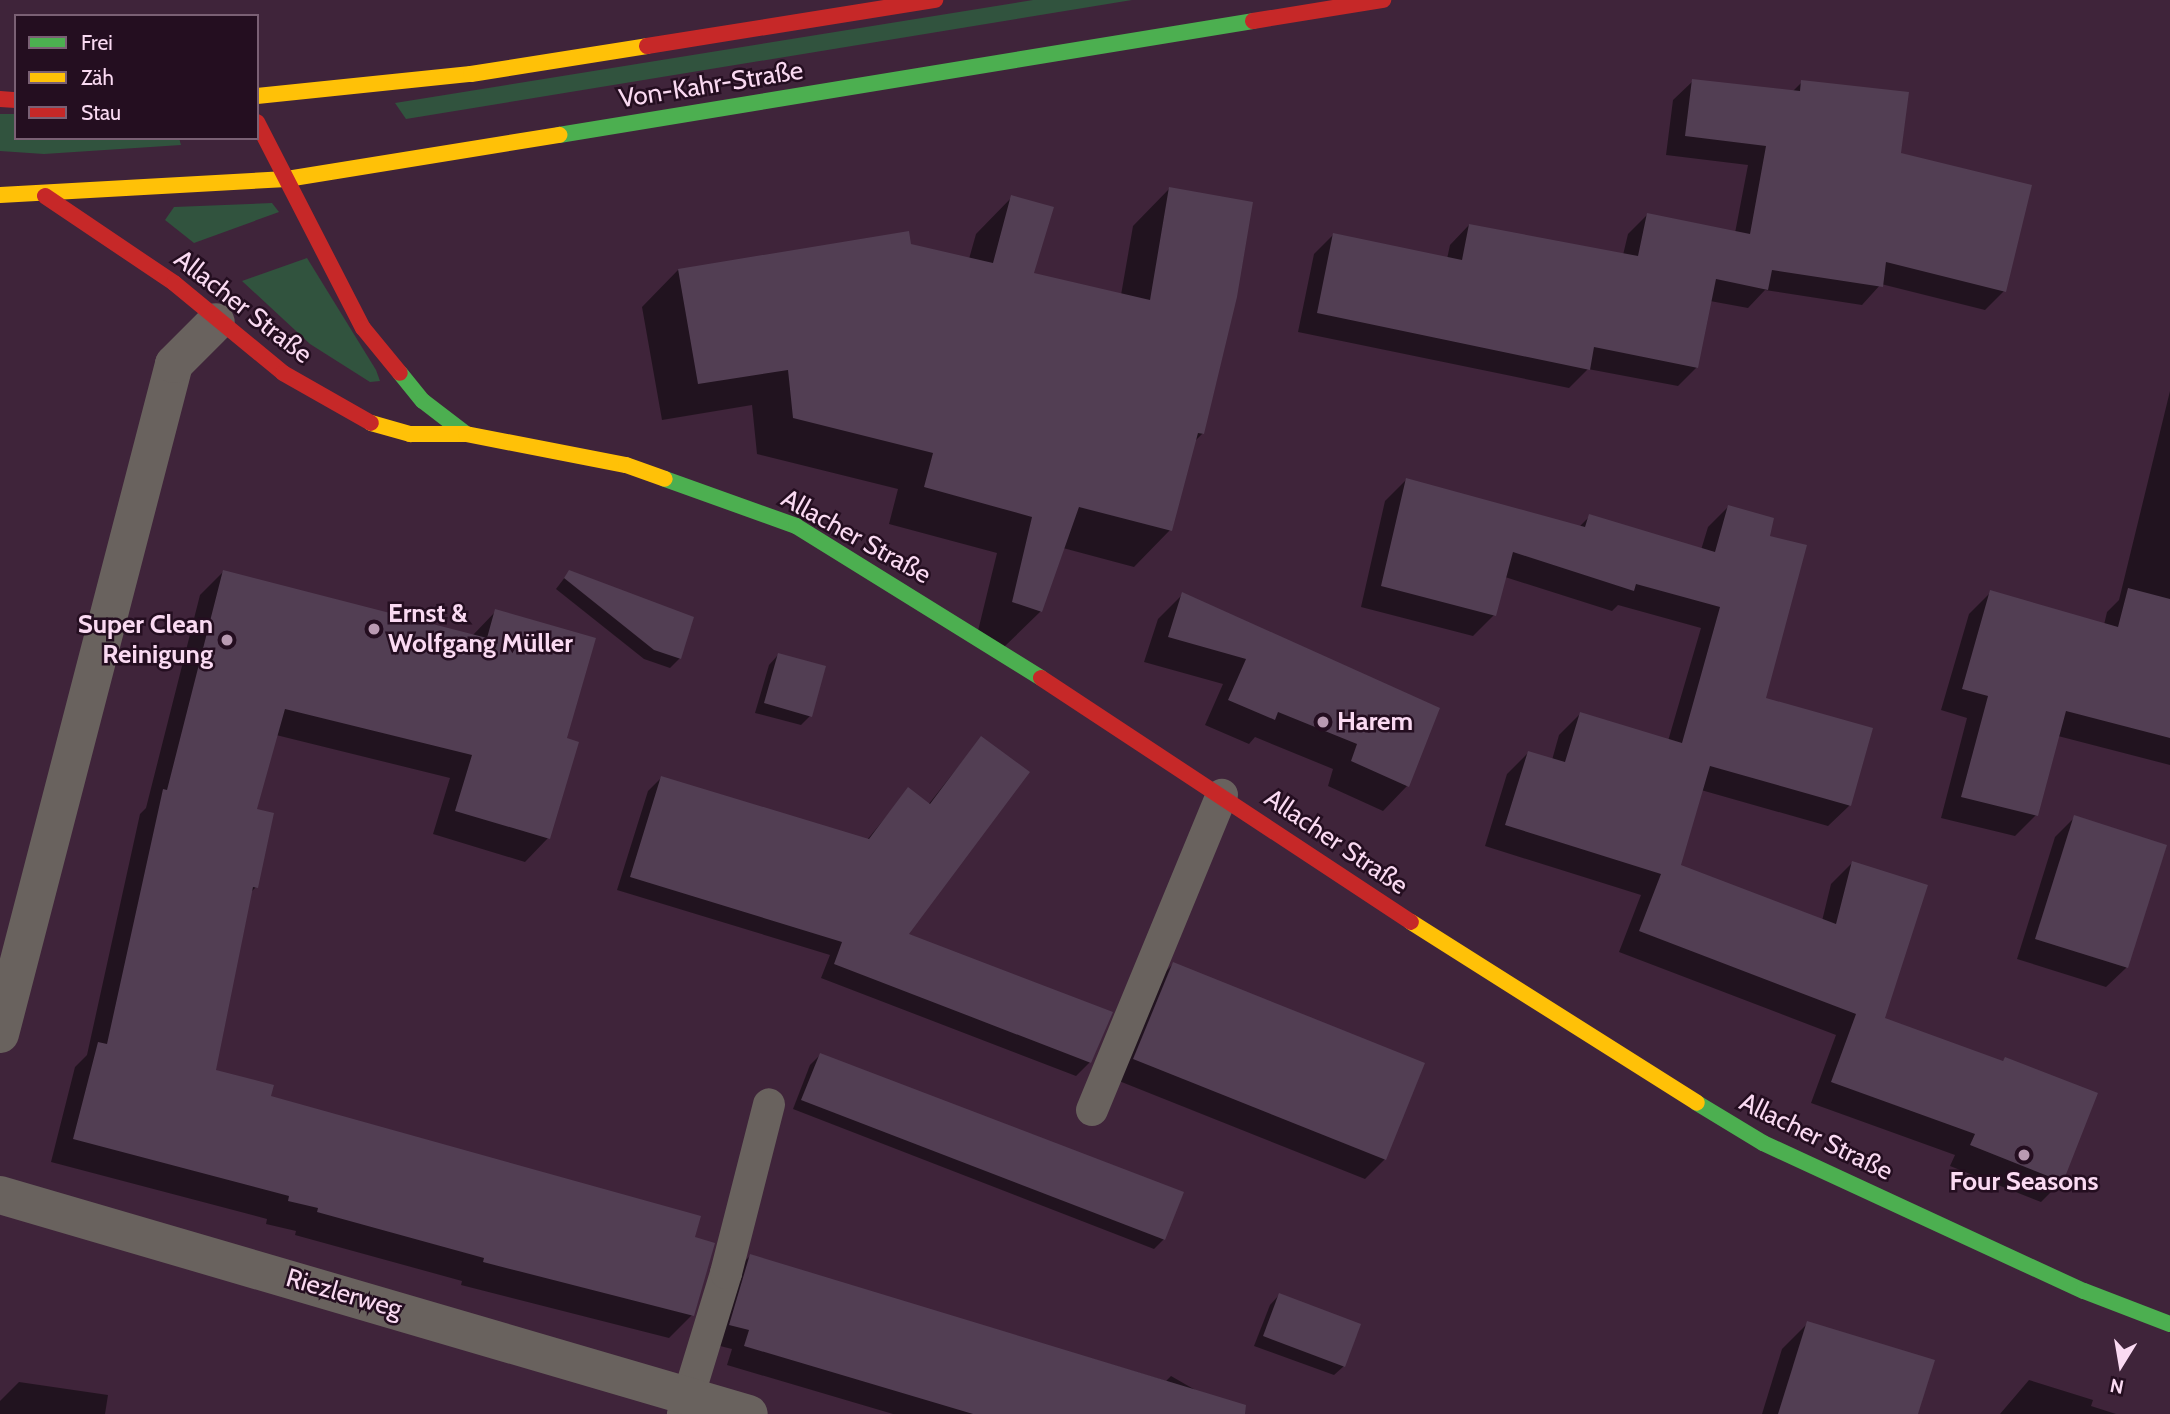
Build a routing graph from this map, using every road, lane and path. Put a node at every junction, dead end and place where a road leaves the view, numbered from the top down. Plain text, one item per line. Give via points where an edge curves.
1 (935, 0) edge
2 (1383, 0) edge
3 (259, 96) edge
4 (259, 126) edge
5 (287, 179) junction
6 (0, 195) edge
7 (45, 196) junction
8 (216, 322) junction
9 (466, 434) junction
10 (1222, 795) junction
11 (0, 1034) edge
12 (769, 1104) dead end
13 (1092, 1110) dead end
14 (0, 1195) edge
15 (2170, 1324) edge
16 (686, 1404) edge
17 (749, 1414) edge

1 - 3 street, Von-Kahr-Straße via 471,74
2 - 5 street, Von-Kahr-Straße
4 - 5 street, Allacher Straße
5 - 7 street, Von-Kahr-Straße
5 - 9 street, Allacher Straße via 363,328 423,401
6 - 7 street
7 - 8 street, Allacher Straße via 174,283
8 - 9 street, Allacher Straße via 283,373 361,420 411,434
8 - 11 street via 174,364
9 - 10 street, Allacher Straße via 626,465 796,526
10 - 13 lane
10 - 15 street, Allacher Straße via 1485,972 1763,1143 2084,1291
12 - 16 lane via 726,1273
14 - 16 street, Riezlerweg
16 - 17 street, Riezlerweg

